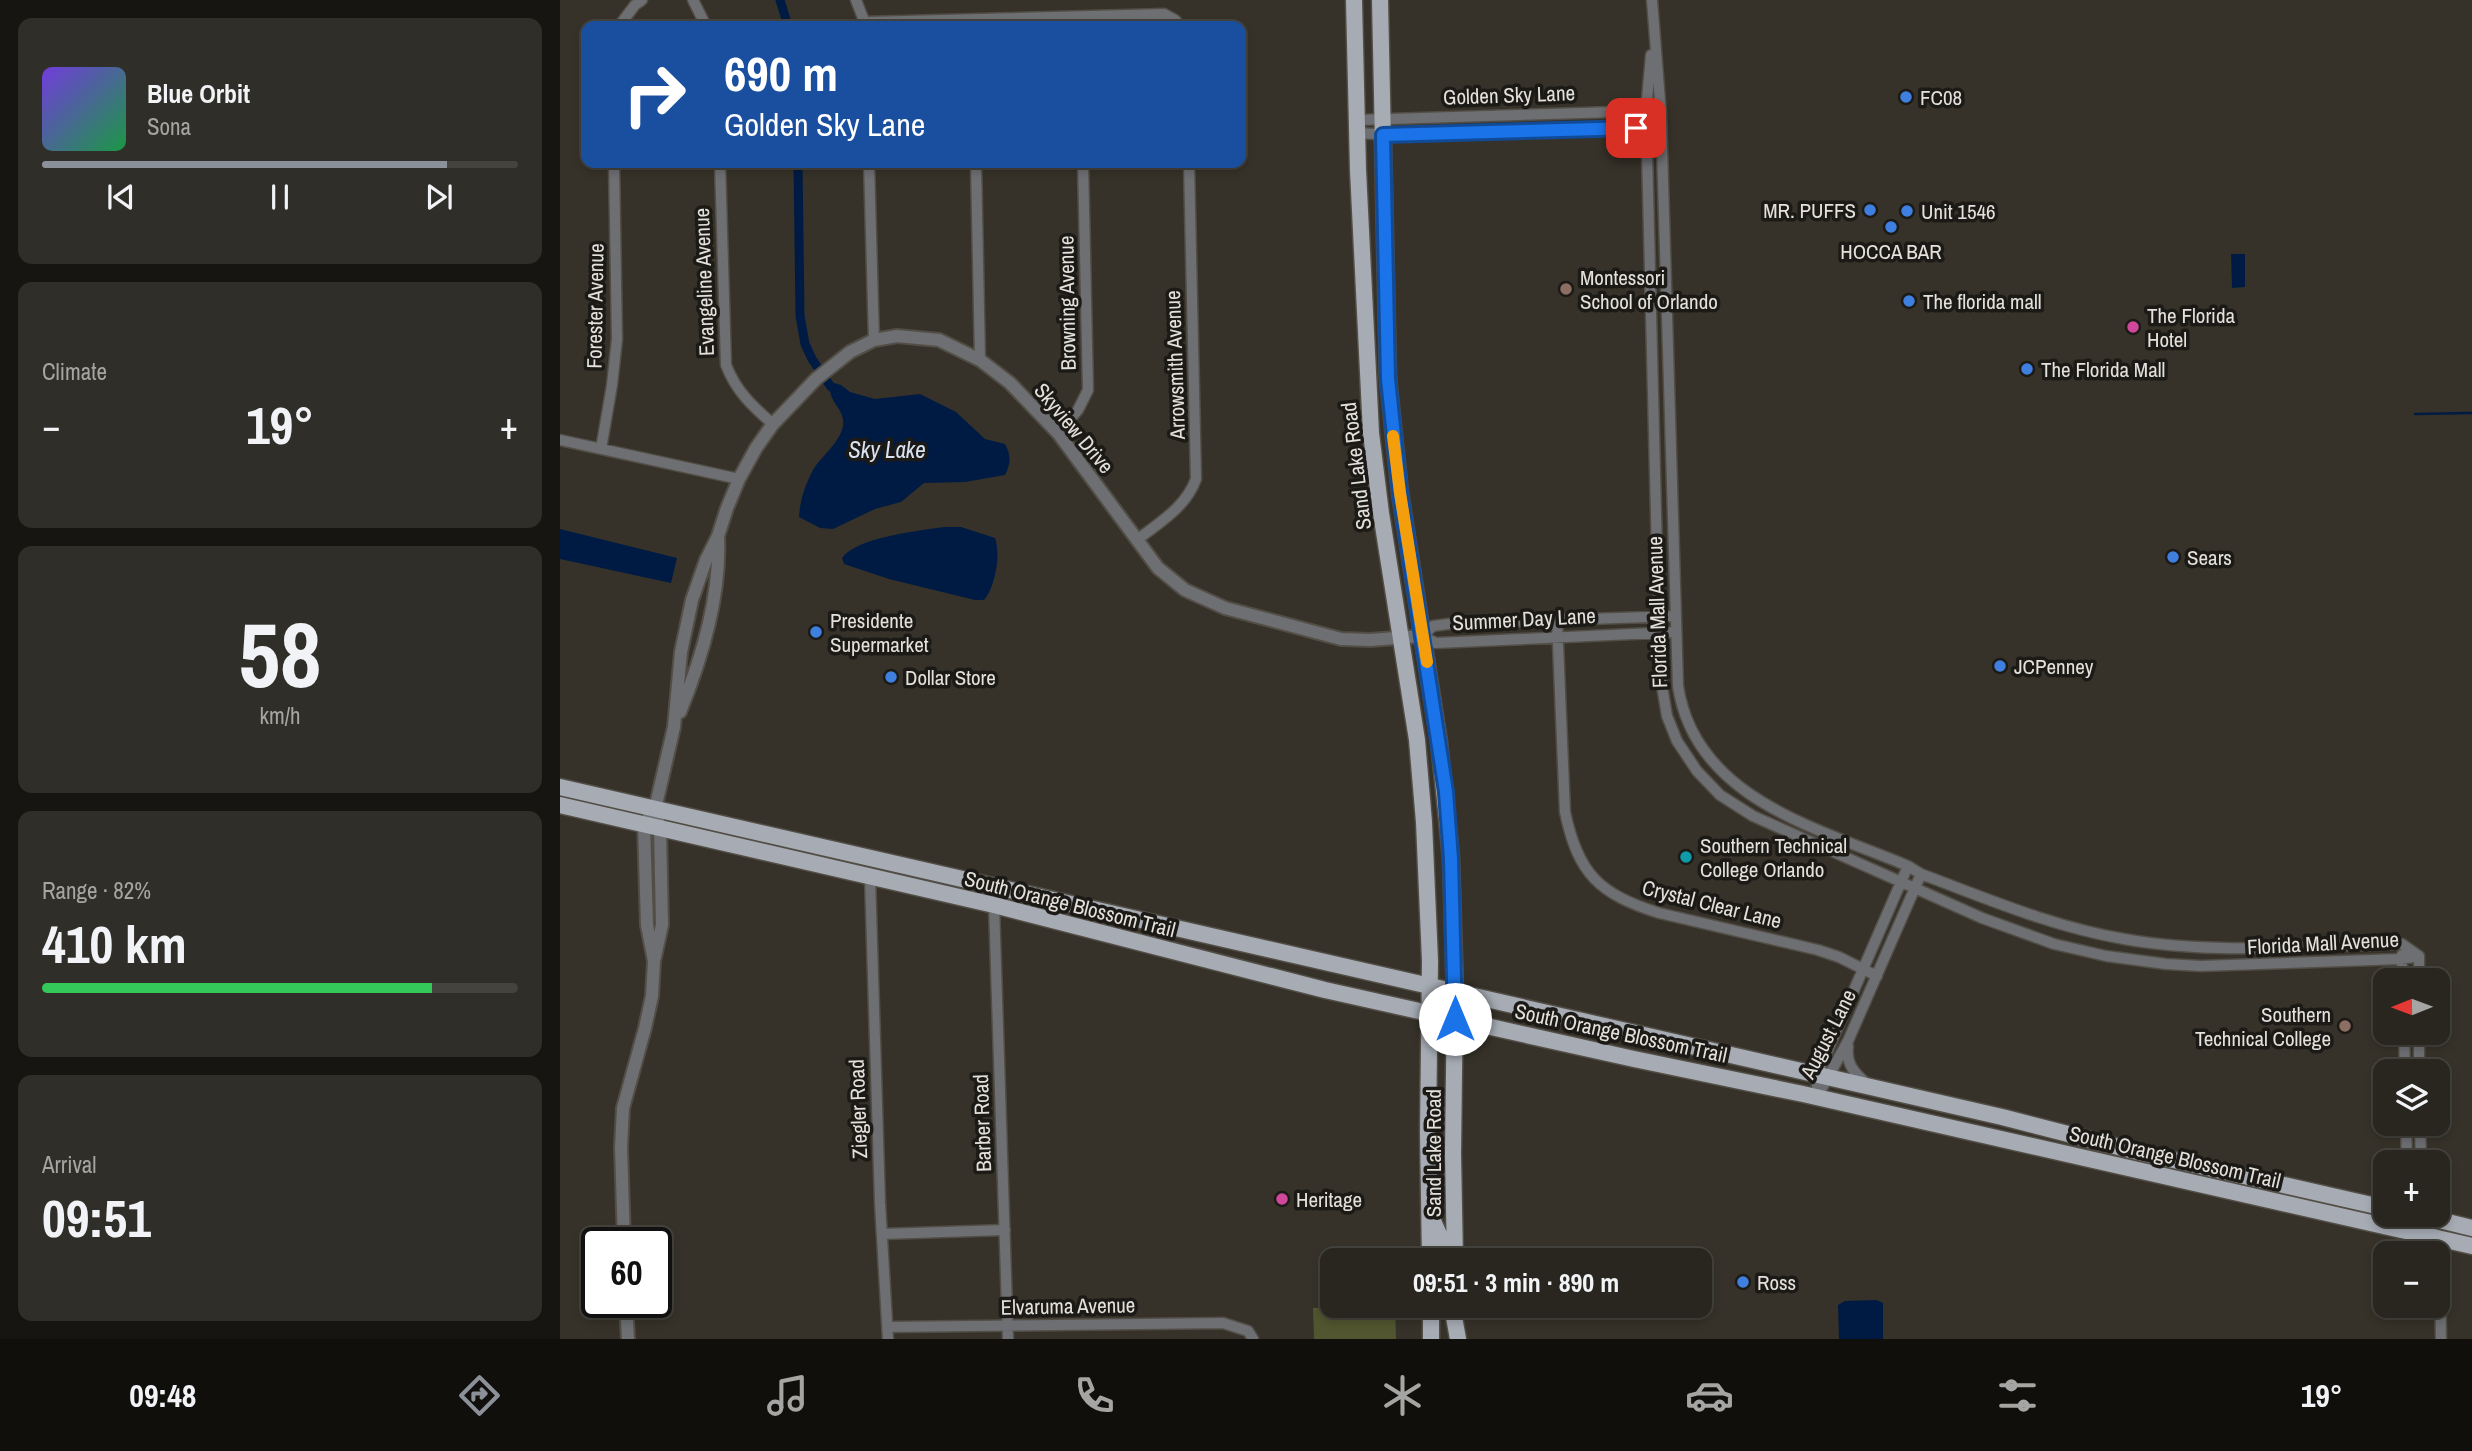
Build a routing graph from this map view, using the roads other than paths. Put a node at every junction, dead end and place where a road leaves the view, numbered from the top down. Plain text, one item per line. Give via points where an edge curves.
1 (642, 0) edge
2 (693, 0) edge
3 (856, 0) edge
4 (1354, 0) edge
5 (1380, 0) edge
6 (1652, 0) edge
7 (623, 21) edge
8 (704, 21) edge
9 (865, 21) edge
10 (1080, 21) edge
11 (1174, 21) edge
12 (1653, 30) junction
13 (1646, 111) junction
14 (1661, 114) junction
15 (1357, 127) junction
16 (1383, 127) junction
17 (1646, 127) junction
18 (1662, 128) junction
19 (614, 168) edge
20 (720, 168) edge
21 (869, 168) edge
22 (976, 168) edge
23 (1083, 168) edge
24 (1189, 168) edge
25 (1649, 240) junction
26 (1665, 240) junction
27 (874, 340) junction
28 (980, 360) junction
29 (773, 424) junction
30 (1058, 433) junction
31 (1371, 433) junction
32 (1393, 434) junction
33 (560, 440) edge
34 (601, 449) junction
35 (739, 479) junction
36 (719, 536) junction
37 (1138, 540) junction
38 (1658, 615) junction
39 (1676, 616) junction
40 (1558, 620) junction
41 (1658, 632) junction
42 (1676, 632) junction
43 (1401, 636) junction
44 (1422, 636) junction
45 (1558, 637) junction
46 (674, 727) junction
47 (560, 787) edge
48 (560, 805) edge
49 (655, 809) junction
50 (652, 826) junction
51 (1908, 866) junction
52 (1921, 873) junction
53 (870, 877) junction
54 (1901, 882) junction
55 (996, 888) junction
56 (1915, 889) junction
57 (1018, 893) junction
58 (969, 900) junction
59 (994, 905) junction
60 (2402, 944) junction
61 (2419, 956) junction
62 (2402, 959) junction
63 (1863, 968) junction
64 (2402, 968) edge
65 (2419, 968) edge
66 (1877, 976) junction
67 (1430, 987) junction
68 (1455, 993) junction
69 (1430, 1013) junction
70 (1455, 1019) junction
71 (1848, 1041) junction
72 (1823, 1077) junction
73 (1872, 1088) junction
74 (1817, 1097) junction
75 (2373, 1205) edge
76 (1430, 1216) junction
77 (2450, 1222) edge
78 (624, 1227) edge
79 (2428, 1227) edge
80 (2472, 1228) edge
81 (1004, 1230) junction
82 (882, 1234) junction
83 (2435, 1237) junction
84 (2472, 1246) edge
85 (1430, 1248) edge
86 (1442, 1248) edge
87 (1455, 1248) edge
88 (627, 1318) edge
89 (1431, 1318) edge
90 (1456, 1318) edge
91 (1008, 1326) junction
92 (888, 1327) junction
93 (1251, 1335) edge
94 (628, 1339) edge
95 (888, 1339) edge
96 (1008, 1339) edge
97 (1431, 1339) edge
98 (1458, 1339) edge
99 (2441, 1339) edge

1 - 7 street
2 - 8 street
3 - 9 street
4 - 15 main road, Sand Lake Road
5 - 16 main road, Sand Lake Road
6 - 12 street, Florida Mall Avenue
10 - 11 street via 1164,14
12 - 13 street, Florida Mall Avenue
12 - 14 street, Florida Mall Avenue
13 - 14 street, Golden Sky Lane
13 - 16 street, Golden Sky Lane
13 - 17 street, Florida Mall Avenue
14 - 18 street, Florida Mall Avenue
15 - 16 street, Golden Sky Lane
15 - 16 street, Golden Sky Lane
15 - 31 main road, Sand Lake Road
16 - 17 street, Golden Sky Lane
16 - 32 main road, Sand Lake Road via 1386,336
17 - 18 street, Golden Sky Lane
17 - 25 street, Florida Mall Avenue
18 - 26 street, Florida Mall Avenue
19 - 34 street, Forester Avenue via 617,338
20 - 29 street, Evangeline Avenue via 726,365 747,401
21 - 27 street
22 - 28 street
23 - 30 street, Browning Avenue via 1088,390
24 - 37 street, Arrowsmith Avenue via 1196,479 1181,506
25 - 26 street
25 - 38 street, Florida Mall Avenue
26 - 39 street, Florida Mall Avenue
27 - 28 street, Skyview Drive via 917,336 939,340
27 - 29 street, Skyview Drive via 830,367
28 - 30 street, Skyview Drive via 1010,383
29 - 35 street, Skyview Drive
30 - 37 street, Skyview Drive
31 - 32 main road
31 - 43 main road, Sand Lake Road
32 - 44 main road, Sand Lake Road
33 - 34 street
34 - 35 street
35 - 36 street, Skyview Drive
36 - 46 street, Skyview Drive via 720,566 712,607
36 - 46 street, Skyview Drive via 692,600 681,652
37 - 43 street, Skyview Drive via 1158,568 1185,590 1225,608 1341,639
38 - 39 street, Summer Day Lane
38 - 40 street, Summer Day Lane
38 - 41 street, Florida Mall Avenue
39 - 42 street, Florida Mall Avenue
40 - 44 street, Summer Day Lane via 1448,624 1433,626
40 - 45 street, Crystal Clear Lane
41 - 42 street, Summer Day Lane
41 - 45 street, Summer Day Lane
41 - 54 street, Florida Mall Avenue via 1667,716 1697,771 1720,795 1753,816
42 - 51 street, Florida Mall Avenue via 1683,712 1713,764 1763,803
43 - 44 street, Skyview Drive
43 - 67 main road, Sand Lake Road via 1422,784
44 - 45 street, Summer Day Lane via 1436,643
44 - 68 main road, Sand Lake Road via 1446,792
45 - 63 street, Crystal Clear Lane via 1565,812 1578,858 1590,874 1610,893 1633,905 1818,950
46 - 49 street, Skyview Drive
47 - 49 main road, South Orange Blossom Trail
48 - 50 main road, South Orange Blossom Trail
49 - 50 street
49 - 55 main road, South Orange Blossom Trail
50 - 53 main road, South Orange Blossom Trail
50 - 78 street via 662,925 652,996 623,1108
51 - 52 street, Florida Mall Avenue
51 - 54 street, August Lane
52 - 56 street, August Lane
52 - 60 street, Florida Mall Avenue via 2052,923 2125,940 2204,948
53 - 58 main road, South Orange Blossom Trail
53 - 82 street, Ziegler Road
54 - 56 street, Florida Mall Avenue
54 - 63 street, August Lane
55 - 57 main road, South Orange Blossom Trail
55 - 58 main road
56 - 62 street, Florida Mall Avenue via 2054,944 2106,956 2201,966
56 - 66 street, August Lane
57 - 59 main road via 1006,894
57 - 67 main road, South Orange Blossom Trail
58 - 59 main road, South Orange Blossom Trail
59 - 69 main road, South Orange Blossom Trail
59 - 81 street, Barber Road
60 - 61 street, Florida Mall Avenue
60 - 62 street
61 - 62 street, Florida Mall Avenue
61 - 65 street
62 - 64 street
63 - 66 street, Crystal Clear Lane
63 - 72 street, August Lane
66 - 71 street, August Lane
67 - 68 main road, South Orange Blossom Trail
67 - 69 main road, Sand Lake Road
68 - 70 main road, Sand Lake Road
68 - 72 main road, South Orange Blossom Trail
69 - 70 main road, South Orange Blossom Trail
69 - 76 main road, Sand Lake Road
70 - 74 main road, South Orange Blossom Trail
70 - 87 main road, Sand Lake Road
71 - 72 street, August Lane
71 - 73 street via 1850,1067
72 - 73 main road, South Orange Blossom Trail
72 - 74 street, August Lane
73 - 75 main road, South Orange Blossom Trail
74 - 83 main road, South Orange Blossom Trail
76 - 85 main road, Sand Lake Road
76 - 86 main road
77 - 80 main road
79 - 83 street
81 - 82 street
81 - 91 street, Barber Road
82 - 92 street, Ziegler Road
83 - 84 main road, South Orange Blossom Trail
83 - 99 street
88 - 94 street
89 - 97 main road
90 - 98 main road
91 - 92 street, Elvaruma Avenue
91 - 93 street, Elvaruma Avenue via 1223,1323
91 - 96 street, Barber Road
92 - 95 street, Ziegler Road

